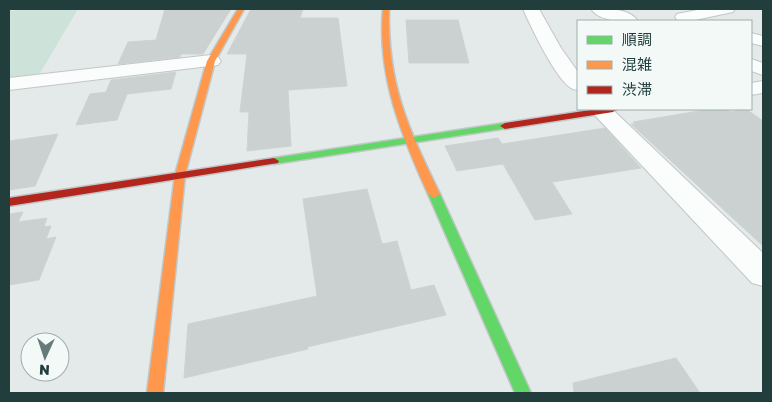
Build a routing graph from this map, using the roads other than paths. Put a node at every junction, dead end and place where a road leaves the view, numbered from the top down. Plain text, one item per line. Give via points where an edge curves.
1 (241, 9) edge
2 (386, 9) edge
3 (530, 9) edge
4 (598, 9) edge
5 (727, 9) edge
6 (627, 20) edge
7 (686, 20) edge
8 (211, 61) junction
9 (577, 83) edge
10 (9, 84) edge
11 (598, 110) edge
12 (606, 110) edge
13 (409, 139) junction
14 (180, 175) junction
15 (9, 202) edge
16 (760, 265) edge
17 (151, 392) edge
18 (523, 393) edge

1 - 8 street
2 - 13 street via 385,37 390,79
3 - 9 street via 563,67
4 - 6 street
5 - 7 street via 684,17
8 - 10 street
8 - 14 street
11 - 13 street
12 - 16 street
13 - 14 street
13 - 18 street
14 - 15 street
14 - 17 street

